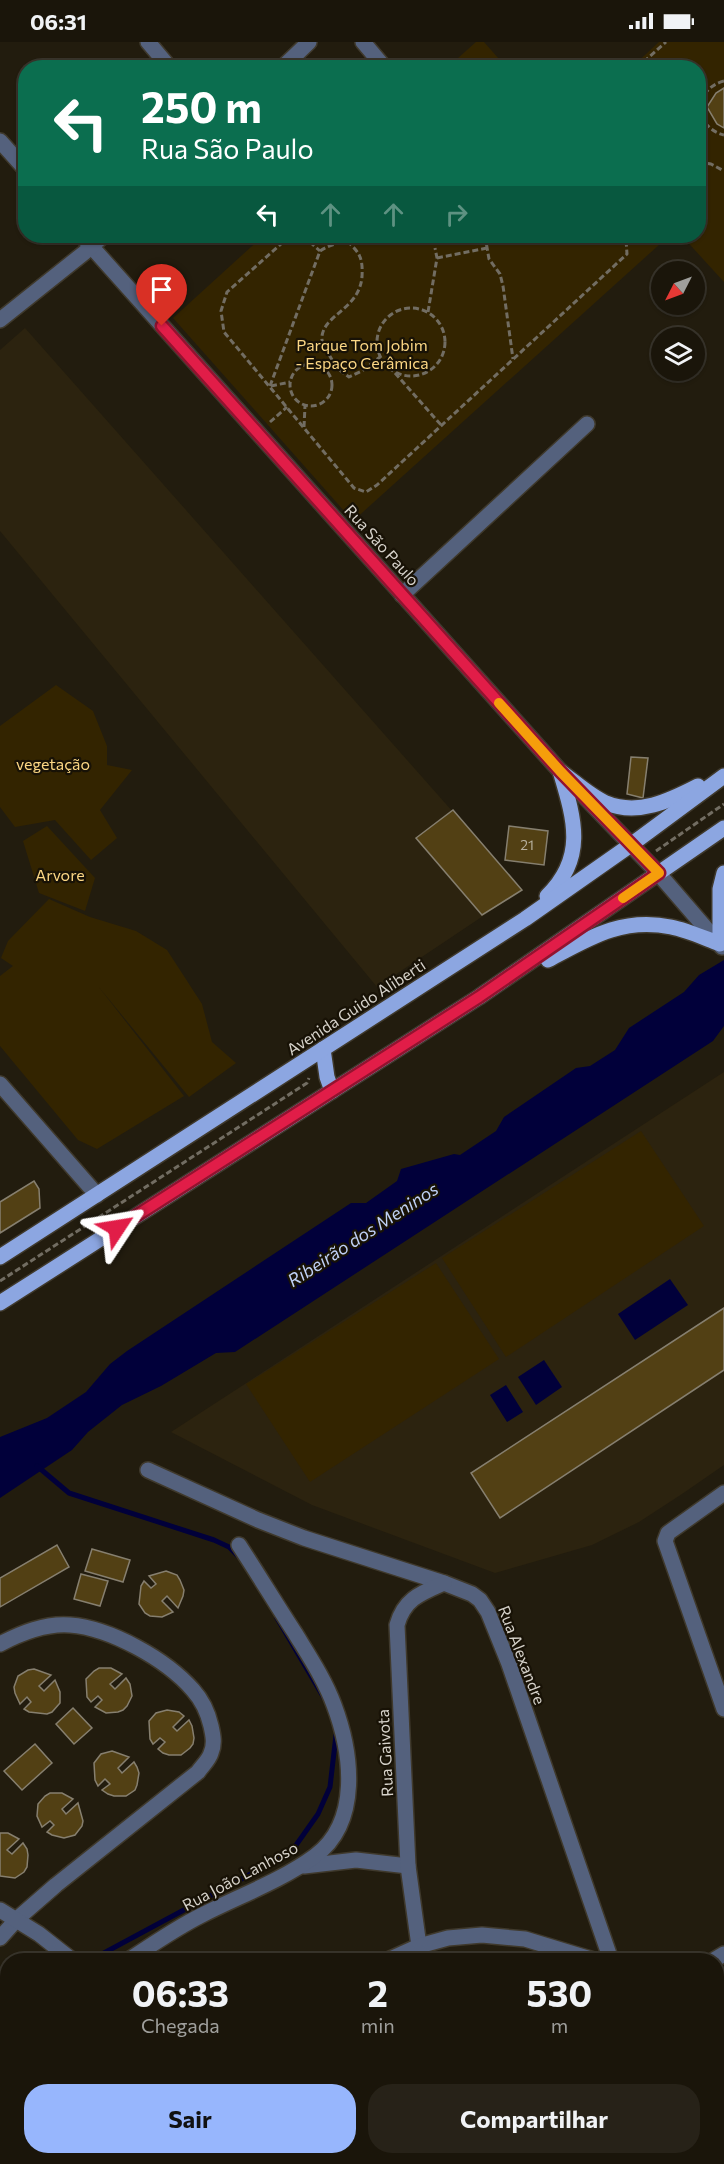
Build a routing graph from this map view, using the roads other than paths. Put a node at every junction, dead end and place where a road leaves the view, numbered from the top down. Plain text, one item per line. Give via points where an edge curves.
1 (148, 42) edge
2 (309, 42) edge
3 (363, 42) edge
4 (163, 60) edge
5 (290, 60) edge
6 (378, 60) edge
7 (1, 144) edge
8 (18, 162) edge
9 (85, 243) edge
10 (89, 243) edge
11 (0, 320) edge
12 (587, 424) dead end
13 (402, 595) junction
14 (560, 771) junction
15 (724, 774) edge
16 (724, 828) edge
17 (632, 844) junction
18 (659, 873) junction
19 (724, 873) edge
20 (525, 919) junction
21 (722, 947) edge
22 (479, 997) junction
23 (323, 1049) junction
24 (0, 1084) edge
25 (332, 1091) junction
26 (97, 1195) junction
27 (0, 1257) edge
28 (0, 1303) edge
29 (148, 1470) dead end
30 (724, 1493) edge
31 (239, 1545) dead end
32 (444, 1583) junction
33 (0, 1644) edge
34 (724, 1708) edge
35 (408, 1866) junction
36 (299, 1867) junction
37 (0, 1911) edge
38 (17, 1919) junction
39 (0, 1938) edge
40 (419, 1946) junction
41 (64, 1953) edge
42 (140, 1953) edge
43 (404, 1953) edge
44 (571, 1953) edge
45 (608, 1953) edge

1 - 4 street
2 - 5 street
3 - 6 street
7 - 8 street
9 - 11 street
10 - 13 street, Rua São Paulo
12 - 13 street
13 - 14 street, Rua São Paulo
14 - 15 main road via 604,802 624,808 644,808 670,800
14 - 17 street, Rua São Paulo
14 - 20 main road via 573,817 570,865 558,886
15 - 17 main road, Avenida Guido Aliberti
16 - 18 main road
17 - 18 street, Rua São Paulo
17 - 20 main road, Avenida Guido Aliberti
18 - 21 street, Rua São Paulo
18 - 22 main road
19 - 21 main road via 720,889
20 - 23 main road, Avenida Guido Aliberti
21 - 22 main road via 673,927 623,925 596,934
22 - 25 main road
23 - 25 main road
23 - 26 main road, Avenida Guido Aliberti
24 - 26 street
25 - 28 main road
26 - 27 main road, Avenida Guido Aliberti
29 - 32 street, Rua Alexandre via 304,1538
30 - 34 street via 668,1533 665,1541
31 - 36 street, Rua João Lanhoso via 314,1663 334,1704 344,1737 349,1793 341,1825 331,1841
32 - 35 street, Rua Gaivota via 410,1601 397,1625
32 - 45 street, Rua Alexandre via 472,1594 488,1612
33 - 38 street via 43,1627 68,1625 121,1639 166,1666 194,1690 208,1714 214,1738 211,1754 198,1772
35 - 36 street via 356,1860
35 - 40 street, Rua Gaivota
36 - 42 street, Rua João Lanhoso via 198,1917
37 - 38 street
38 - 39 street
38 - 41 street
40 - 43 street
40 - 44 street via 482,1935 525,1939

